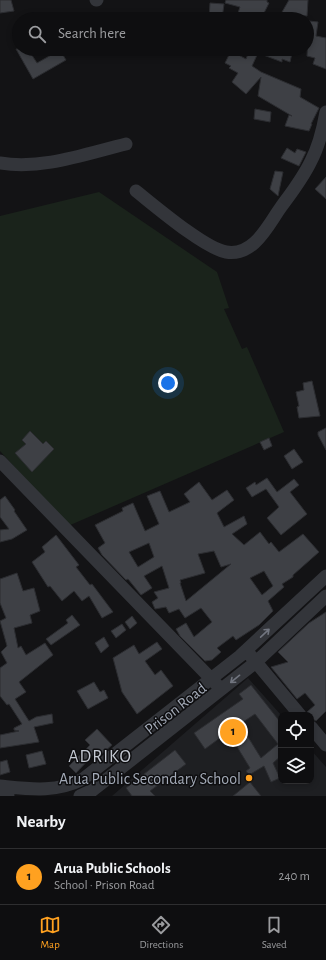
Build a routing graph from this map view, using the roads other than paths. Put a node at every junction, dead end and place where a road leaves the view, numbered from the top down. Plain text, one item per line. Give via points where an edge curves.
1 (326, 112) edge
2 (126, 144) dead end
3 (0, 163) edge
4 (136, 191) dead end
5 (0, 461) edge
6 (326, 576) edge
7 (326, 596) edge
8 (246, 650) junction
9 (256, 662) junction
10 (211, 680) junction
11 (221, 689) junction
12 (298, 712) edge
13 (314, 731) edge
14 (326, 745) edge
15 (0, 786) edge
16 (0, 795) edge
17 (8, 796) edge
18 (80, 796) edge

1 - 4 street via 312,161 261,237 246,249 226,252 211,246
2 - 3 street via 50,162 21,166
5 - 10 street
8 -> 6 street, Prison Road
7 - 9 street, Prison Road
8 - 9 street
8 - 10 street, Prison Road
9 -> 11 street, Prison Road
9 - 12 street
10 - 11 street
10 - 15 street, Prison Road via 83,779 51,790
11 - 18 street, Prison Road via 93,790
13 - 14 street
16 - 17 street

